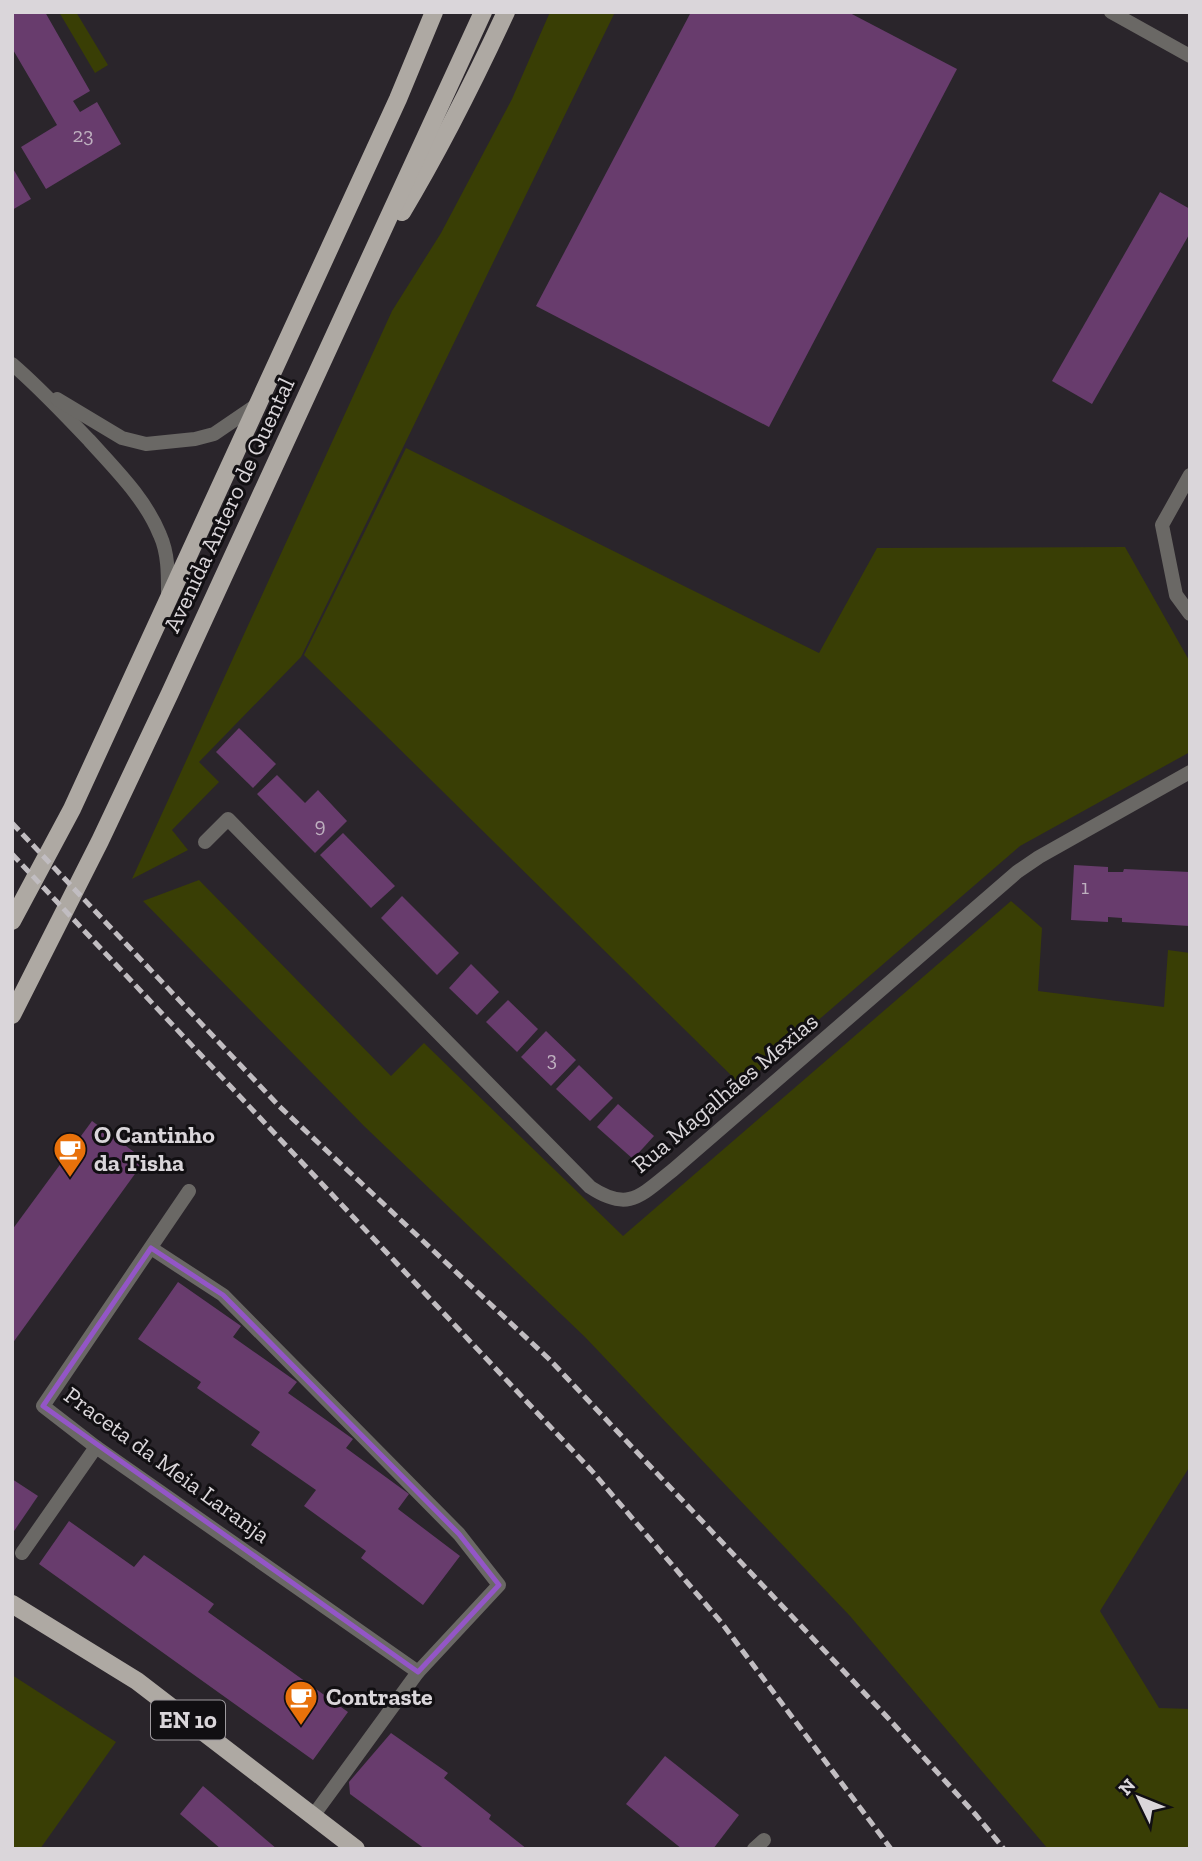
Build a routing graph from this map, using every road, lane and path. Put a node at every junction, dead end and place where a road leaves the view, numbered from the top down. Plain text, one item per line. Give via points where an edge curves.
1 (483, 12) edge
2 (506, 12) edge
3 (1111, 12) edge
4 (434, 13) edge
5 (1190, 56) edge
6 (351, 300) junction
7 (12, 364) edge
8 (41, 389) junction
9 (258, 404) junction
10 (1190, 475) edge
11 (168, 599) junction
12 (1190, 614) edge
13 (1190, 772) edge
14 (205, 842) dead end
15 (12, 921) edge
16 (12, 1014) edge
17 (189, 1191) dead end
18 (151, 1248) junction
19 (96, 1447) junction
20 (22, 1553) dead end
21 (12, 1604) edge
22 (418, 1672) junction
23 (313, 1816) junction
24 (356, 1849) edge

1 - 6 main road, Avenida Antero de Quental
2 - 6 main road via 437,153
3 - 5 street
4 - 9 main road, Avenida Antero de Quental
6 - 16 main road, Avenida Antero de Quental via 153,730
7 - 8 street
8 - 9 street via 122,438 146,444 214,434
8 - 11 street via 113,466 151,515 167,562
9 - 11 main road, Avenida Antero de Quental
10 - 12 street via 1162,525 1176,595
11 - 15 main road, Avenida Antero de Quental via 72,809
13 - 14 street, Rua Magalhães Mexias via 1017,872 673,1170 630,1200 615,1200 590,1186 228,820
17 - 18 street, Praceta da Meia Laranja
18 - 19 street, Praceta da Meia Laranja via 43,1406
18 - 22 street via 223,1295 459,1534 499,1585
19 - 20 street
19 - 22 street, Praceta da Meia Laranja
21 - 23 main road, EN 10 via 137,1681
22 - 23 street
23 - 24 main road, EN 10

